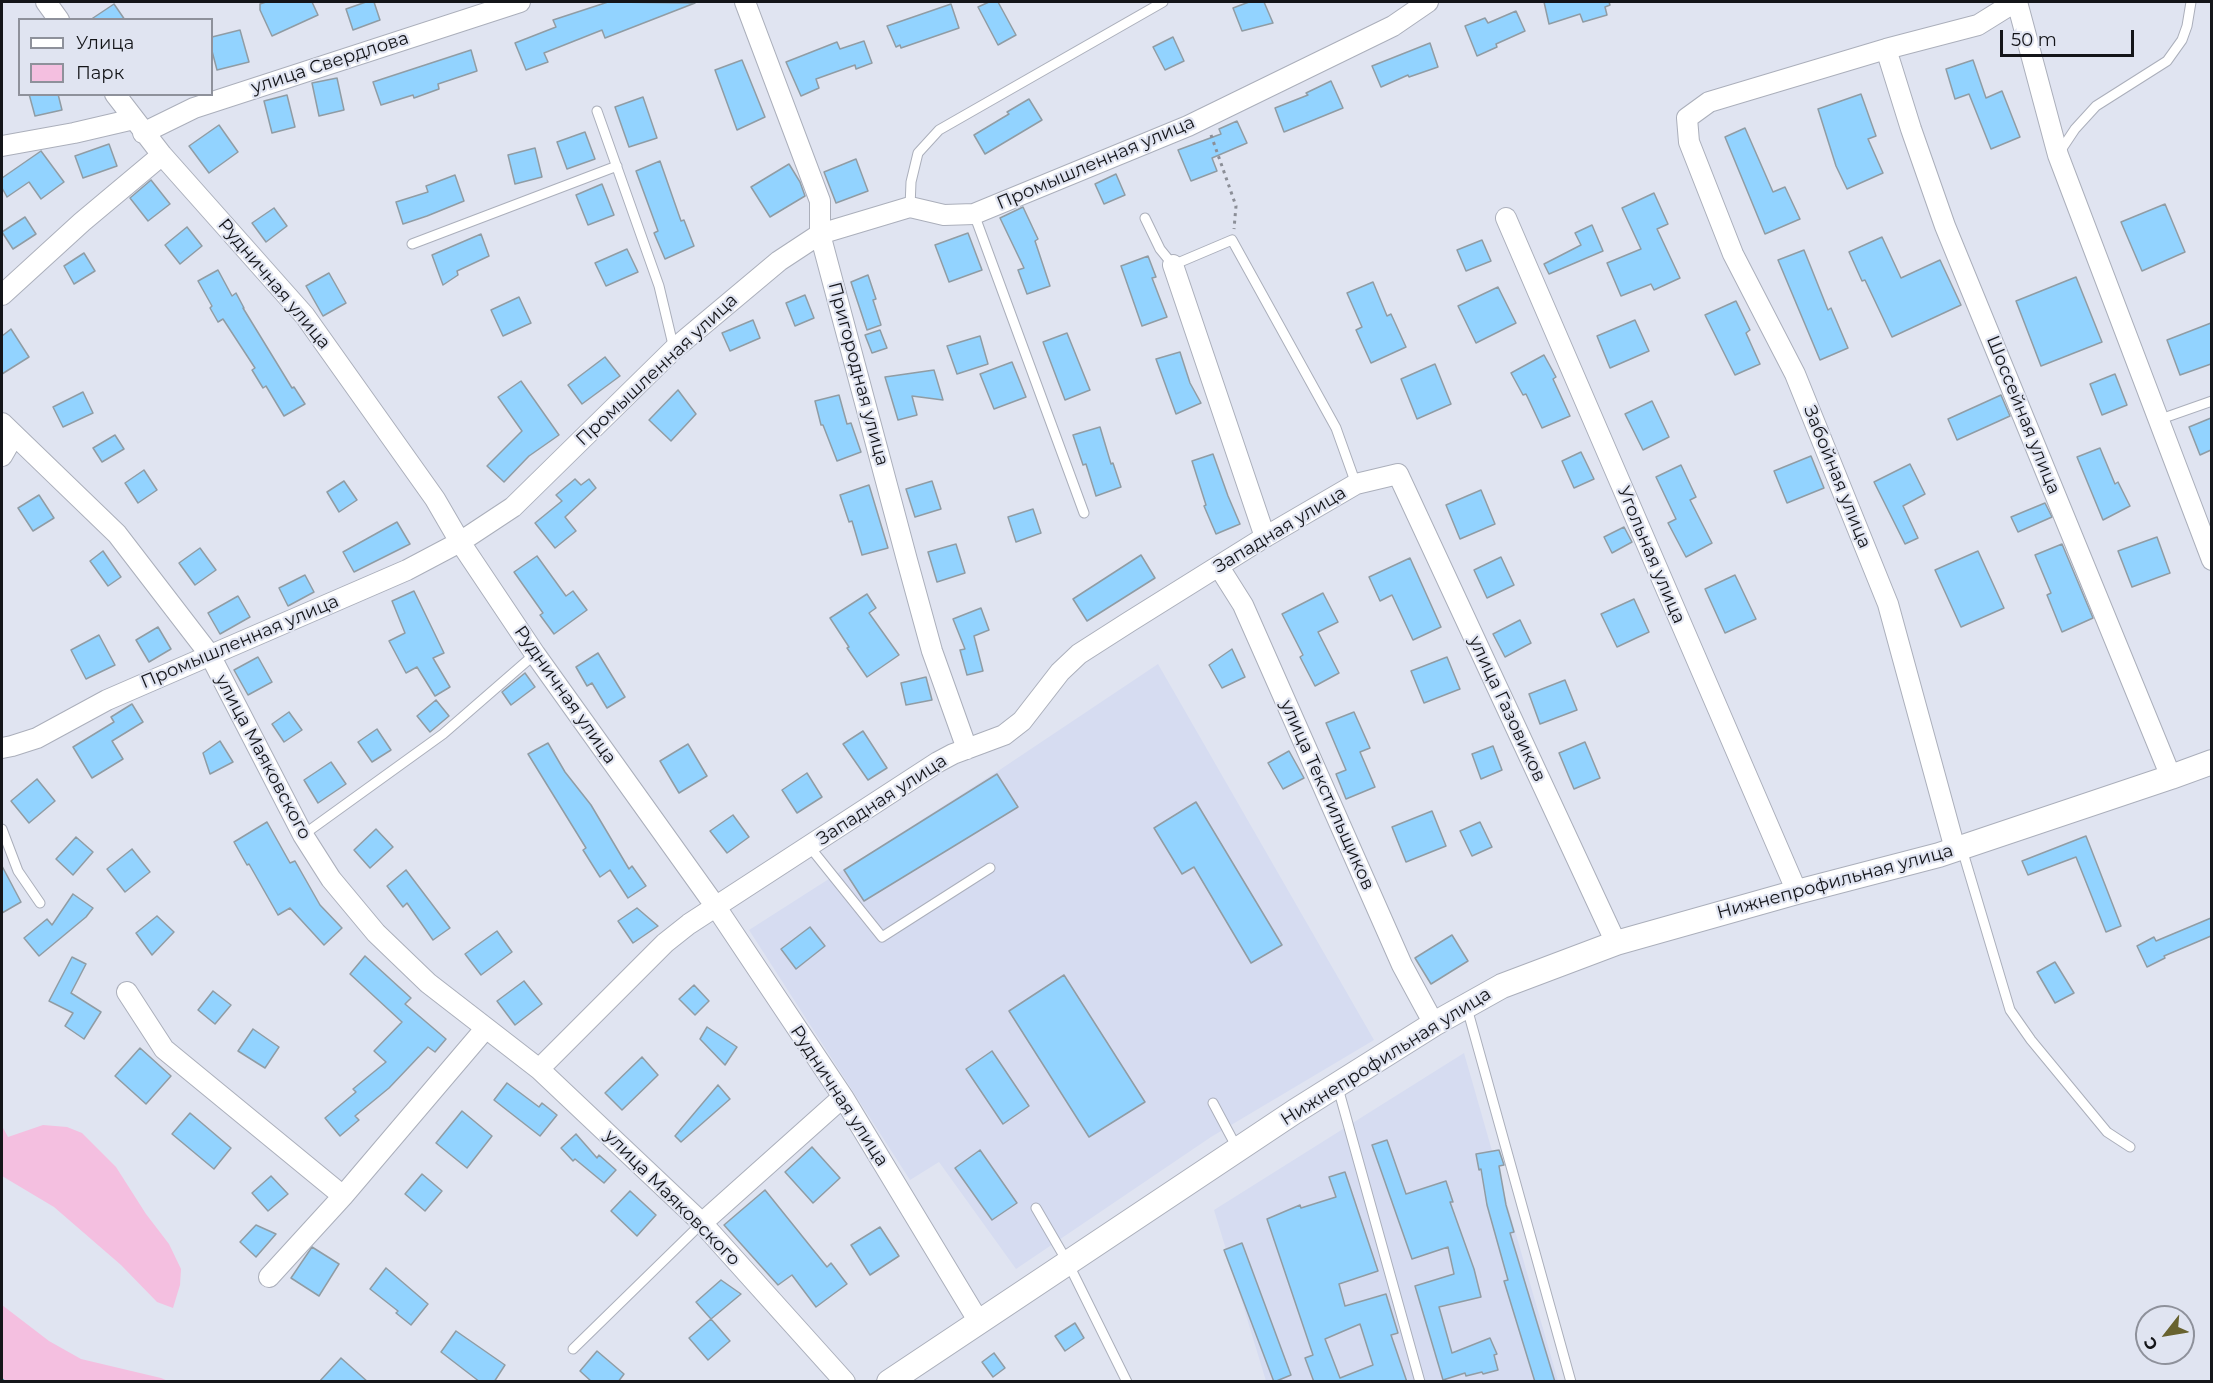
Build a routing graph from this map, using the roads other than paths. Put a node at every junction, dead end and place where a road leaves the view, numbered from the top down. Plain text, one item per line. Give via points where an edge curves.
1 (46, 2) edge
2 (520, 2) edge
3 (745, 2) edge
4 (1163, 2) edge
5 (1428, 2) edge
6 (2016, 2) edge
7 (2192, 2) edge
8 (58, 18) edge
9 (1886, 49) junction
10 (116, 96) edge
11 (597, 111) dead end
12 (139, 126) junction
13 (2, 146) edge
14 (162, 155) junction
15 (2058, 155) junction
16 (617, 166) junction
17 (910, 207) junction
18 (974, 214) junction
19 (1145, 218) dead end
20 (1506, 218) dead end
21 (820, 234) junction
22 (412, 244) dead end
23 (1173, 265) junction
24 (2, 295) edge
25 (674, 350) junction
26 (2211, 401) edge
27 (2158, 420) junction
28 (8, 429) edge
29 (2, 456) edge
30 (1398, 474) joint
31 (1356, 484) junction
32 (1084, 513) dead end
33 (1265, 537) junction
34 (460, 542) junction
35 (2211, 560) edge
36 (1219, 567) junction
37 (535, 654) junction
38 (210, 655) junction
39 (2, 748) edge
40 (967, 749) junction
41 (2211, 762) edge
42 (2171, 777) junction
43 (2, 829) edge
44 (303, 835) junction
45 (809, 846) junction
46 (1958, 848) junction
47 (990, 868) dead end
48 (1797, 892) junction
49 (40, 903) dead end
50 (716, 907) junction
51 (1616, 944) junction
52 (127, 992) dead end
53 (1466, 1006) junction
54 (1434, 1024) junction
55 (485, 1029) junction
56 (539, 1069) junction
57 (1337, 1085) junction
58 (843, 1097) junction
59 (1213, 1103) dead end
60 (2130, 1148) dead end
61 (1238, 1150) junction
62 (343, 1196) junction
63 (1036, 1208) dead end
64 (702, 1223) junction
65 (1068, 1263) junction
66 (268, 1277) dead end
67 (979, 1322) junction
68 (573, 1349) dead end
69 (844, 1382) edge
70 (889, 1382) edge
71 (1127, 1382) edge
72 (1420, 1382) edge
73 (1571, 1382) edge

1 - 8 street
2 - 12 street, улица Свердлова
3 - 21 street, Пригородная улица via 820,201
4 - 17 lane via 939,130 918,153
5 - 18 street, Промышленная улица via 1393,26 1205,118
6 - 9 street via 1978,25
6 - 15 street
7 - 15 lane via 2182,40 2167,61 2096,106
9 - 42 street, Шоссейная улица via 1945,226
9 - 46 street, Забойная улица via 1709,102 1687,118 1689,141 1733,254 1796,374 1888,604
10 - 12 street, Рудничная улица
11 - 16 lane
12 - 13 street, улица Свердлова
12 - 14 street, Рудничная улица
14 - 24 street
14 - 34 street, Рудничная улица via 306,316 435,499
15 - 27 street
16 - 22 lane
16 - 25 lane via 659,286
17 - 18 street, Промышленная улица via 944,214
17 - 21 street, Промышленная улица
18 - 32 lane
19 - 23 lane
20 - 48 street, Угольная улица
21 - 25 street, Промышленная улица via 779,261
21 - 40 street, Пригородная улица via 926,628
23 - 31 lane via 1232,240 1336,428
23 - 33 street
25 - 34 street, Промышленная улица via 513,507
26 - 27 lane
27 - 35 street
28 - 29 street
28 - 38 street, улица Маяковского via 117,534
30 - 31 street, Западная улица
30 - 51 street, улица Газовиков
31 - 33 street, Западная улица
33 - 36 street, Западная улица
34 - 37 street, Рудничная улица
34 - 38 street, Промышленная улица via 407,570
36 - 40 street, Западная улица via 1079,654 1022,721 1004,735
36 - 54 street, улица Текстильщиков via 1243,605 1402,965
37 - 44 lane via 443,734
37 - 50 street, Рудничная улица
38 - 39 street, Промышленная улица via 107,700 37,738
38 - 44 street, улица Маяковского
40 - 45 street, Западная улица via 938,762
41 - 42 street, Нижнепрофильная улица
42 - 46 street, Нижнепрофильная улица
43 - 49 lane via 18,871
44 - 55 street, улица Маяковского via 332,879 376,933 428,983
45 - 47 lane via 882,937
45 - 50 street, Западная улица
46 - 48 street, Нижнепрофильная улица
46 - 60 lane via 2010,1010 2107,1132
48 - 51 street, Нижнепрофильная улица
50 - 56 street, Западная улица via 665,944
50 - 58 street, Рудничная улица
51 - 53 street, Нижнепрофильная улица via 1502,986
52 - 62 street via 164,1049
53 - 54 street, Нижнепрофильная улица
53 - 73 lane
54 - 57 street, Нижнепрофильная улица
55 - 56 street, улица Маяковского
55 - 62 street
56 - 64 street, улица Маяковского
57 - 61 street, Нижнепрофильная улица
57 - 72 lane
58 - 64 street
58 - 67 street, Рудничная улица
59 - 61 lane
61 - 65 street, Нижнепрофильная улица
62 - 66 street
63 - 65 lane
64 - 68 lane
64 - 69 street, улица Маяковского
65 - 67 street, Нижнепрофильная улица
65 - 71 lane
67 - 70 street, Нижнепрофильная улица

